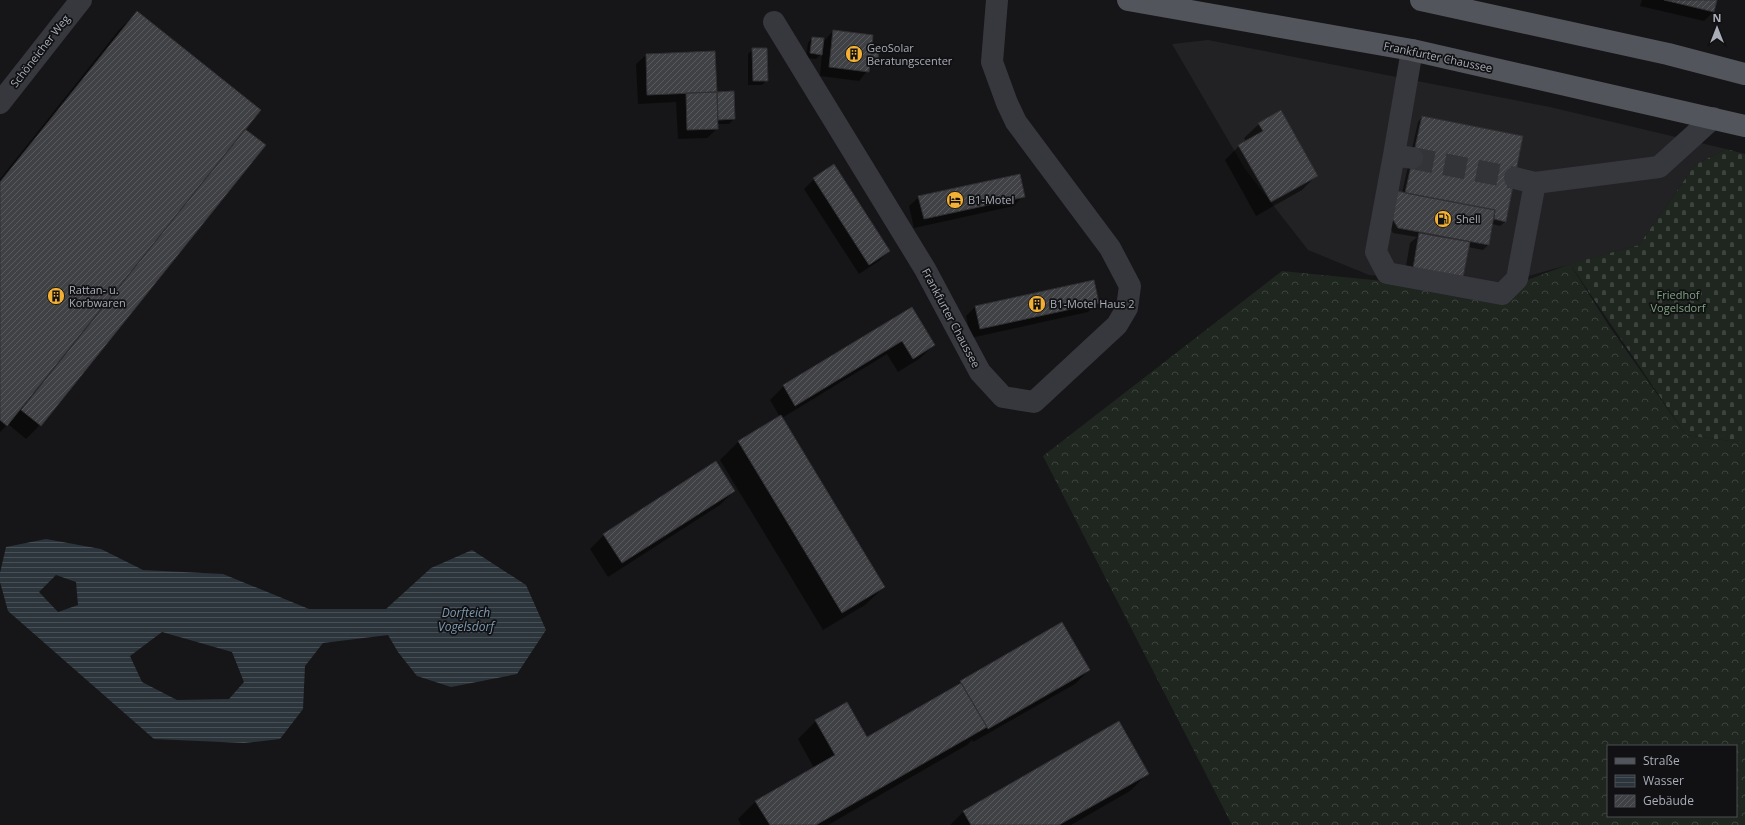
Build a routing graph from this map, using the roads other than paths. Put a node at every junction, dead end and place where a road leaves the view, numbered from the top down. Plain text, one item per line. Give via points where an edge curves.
1 (81, 0) edge
2 (997, 0) edge
3 (1128, 0) edge
4 (1421, 0) edge
5 (774, 22) dead end
6 (1412, 50) junction
7 (1745, 74) edge
8 (0, 103) edge
9 (1713, 118) junction
10 (1745, 126) edge

1 - 8 street, Schöneicher Weg
2 - 5 street, Frankfurter Chaussee via 992,62 1007,103 1016,122 1110,248 1130,286 1127,308 1118,325 1034,402 1003,397 980,372 925,269
3 - 6 main road, Frankfurter Chaussee
4 - 7 main road via 1668,54
6 - 9 main road, Frankfurter Chaussee
6 - 9 street via 1403,156 1376,252 1386,273 1502,294 1517,279 1525,180 1659,167
9 - 10 main road, Frankfurter Chaussee

